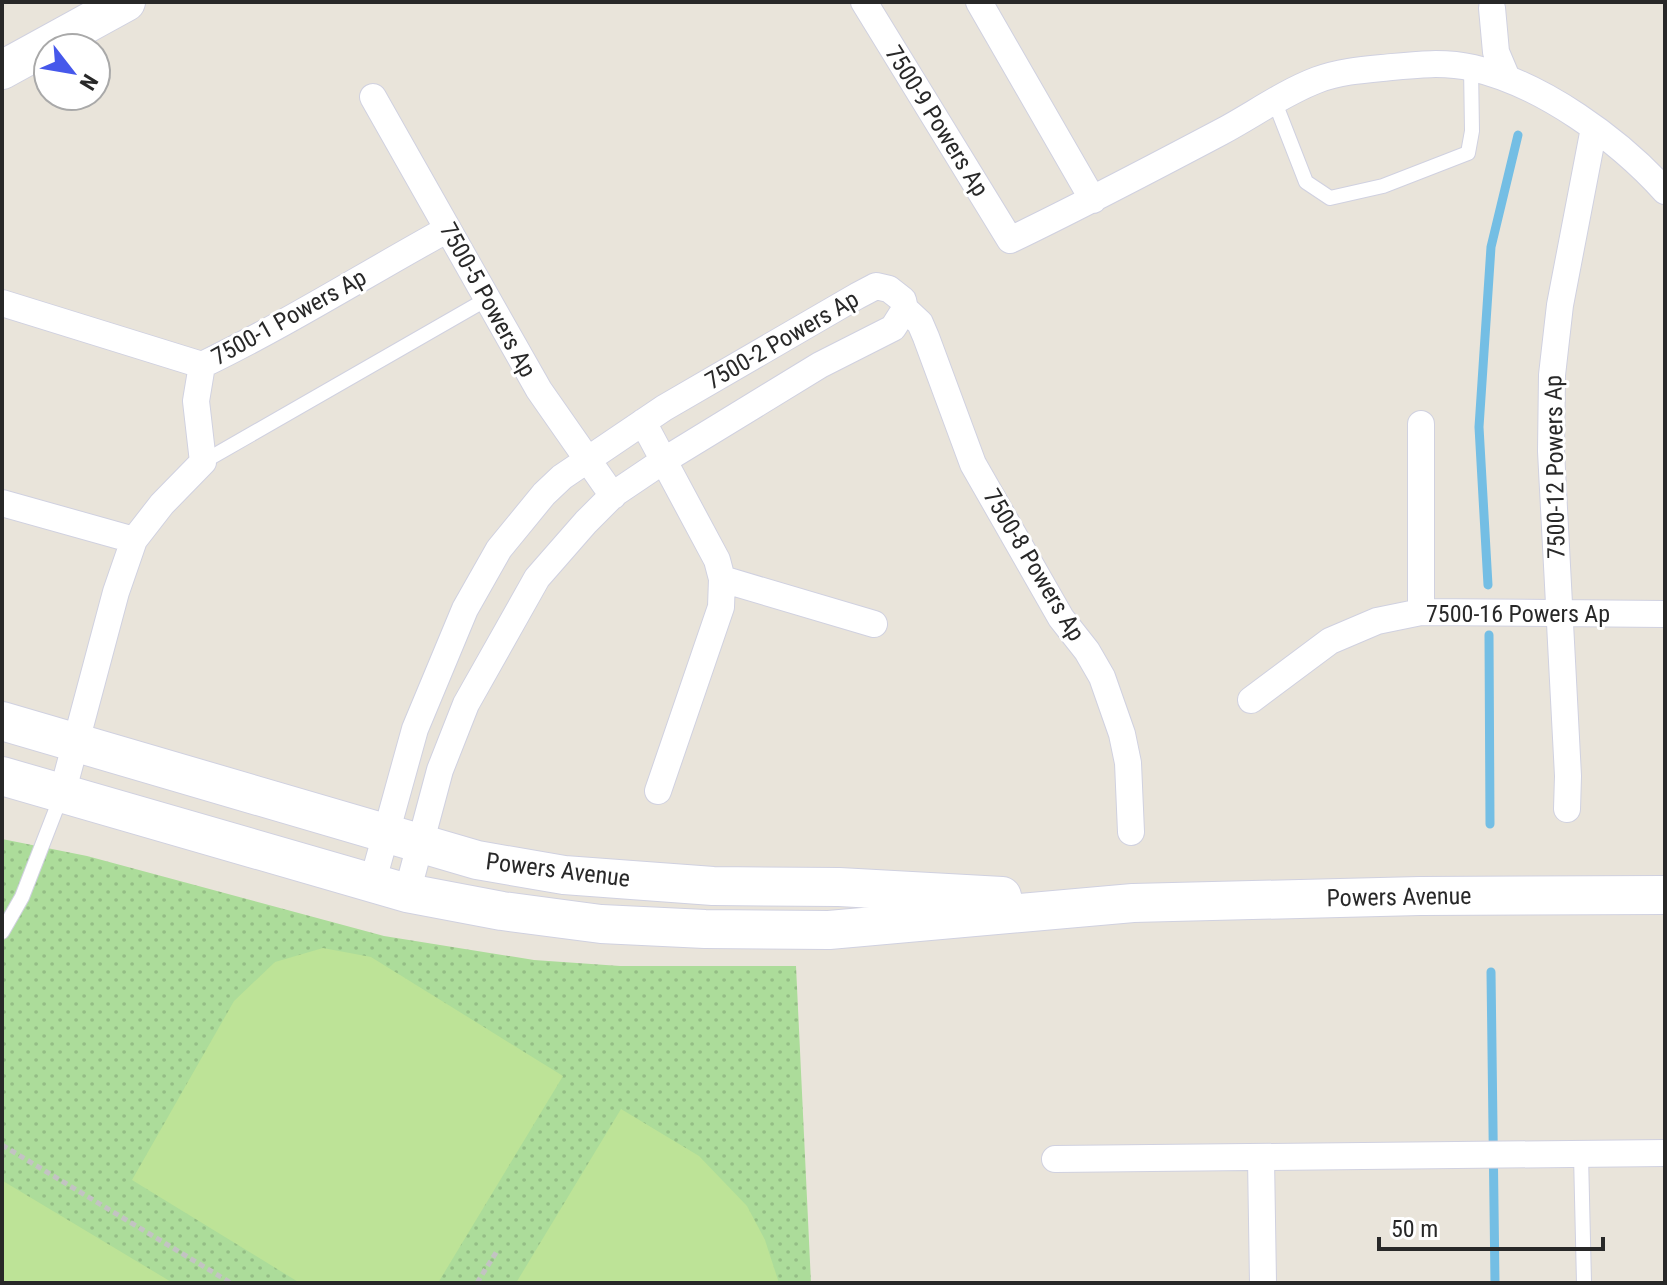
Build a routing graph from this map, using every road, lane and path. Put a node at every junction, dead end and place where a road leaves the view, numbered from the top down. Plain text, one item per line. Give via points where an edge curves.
1 (126, 2) edge
2 (864, 2) edge
3 (979, 2) edge
4 (1492, 4) edge
5 (1471, 67) junction
6 (2, 70) edge
7 (1507, 78) junction
8 (373, 97) dead end
9 (1274, 100) junction
10 (1594, 128) junction
11 (1660, 179) edge
12 (1093, 200) junction
13 (448, 229) junction
14 (487, 299) junction
15 (2, 303) edge
16 (905, 309) junction
17 (202, 365) junction
18 (643, 422) junction
19 (1421, 424) dead end
20 (588, 459) junction
21 (663, 461) junction
22 (203, 462) junction
23 (613, 496) junction
24 (2, 503) edge
25 (134, 540) junction
26 (722, 579) junction
27 (1421, 612) junction
28 (1559, 614) junction
29 (1665, 614) edge
30 (874, 624) dead end
31 (1251, 700) dead end
32 (2, 721) edge
33 (77, 743) junction
34 (2, 776) edge
35 (658, 791) dead end
36 (62, 794) junction
37 (1567, 809) dead end
38 (1131, 832) dead end
39 (402, 836) junction
40 (390, 888) junction
41 (1665, 895) edge
42 (1133, 903) junction
43 (2, 932) edge
44 (2, 1145) edge
45 (1665, 1153) edge
46 (1581, 1155) junction
47 (1261, 1158) junction
48 (1055, 1159) dead end
49 (497, 1251) dead end
50 (231, 1283) edge
51 (477, 1283) edge
52 (1263, 1283) edge
53 (1584, 1283) edge

1 - 6 street
2 - 12 street, 7500-9 Powers Ap via 1010,240
3 - 12 street
4 - 7 street via 1496,52
5 - 7 street
5 - 9 street via 1424,63 1349,71
5 - 9 lane via 1468,153 1383,186 1330,198 1306,182
7 - 10 street
8 - 13 street, 7500-5 Powers Ap
9 - 12 street
10 - 11 street
10 - 28 street, 7500-12 Powers Ap via 1552,375
13 - 14 street, 7500-5 Powers Ap
13 - 17 street, 7500-1 Powers Ap
14 - 20 street, 7500-5 Powers Ap via 539,390
14 - 22 lane
15 - 17 street
16 - 18 street, 7500-2 Powers Ap via 897,294 876,286
16 - 21 street, 7500-2 Powers Ap via 893,328 820,365
16 - 38 street, 7500-8 Powers Ap via 920,323 973,464 1061,618 1102,677 1128,763
17 - 22 street, 7500-1 Powers Ap via 196,401
18 - 20 street, 7500-2 Powers Ap
18 - 21 street
19 - 27 street
20 - 23 street, 7500-5 Powers Ap
20 - 39 street, 7500-2 Powers Ap via 544,494 499,549 465,609 415,729
21 - 23 street, 7500-2 Powers Ap
21 - 26 street via 717,560
22 - 25 street
23 - 39 street, 7500-2 Powers Ap via 537,578 512,618 466,704 440,770
24 - 25 street
25 - 33 street
26 - 30 street
26 - 35 street via 721,607
27 - 28 street, 7500-16 Powers Ap
27 - 31 street, 7500-16 Powers Ap via 1358,627 1330,641
28 - 29 street, 7500-16 Powers Ap
28 - 37 street, 7500-12 Powers Ap
32 - 33 street, Powers Avenue
33 - 36 street
33 - 39 street, Powers Avenue
34 - 36 street, Powers Avenue
36 - 40 street, Powers Avenue
36 - 43 lane via 22,897
39 - 40 street, 7500-2 Powers Ap
39 - 40 street, 7500-2 Powers Ap
39 - 42 street, Powers Avenue via 477,860 564,875
40 - 42 street, Powers Avenue via 601,924 705,929 829,930
41 - 42 street, Powers Avenue
44 - 50 path
45 - 46 street
46 - 47 street
46 - 53 lane
47 - 48 street
47 - 52 street
49 - 51 path

